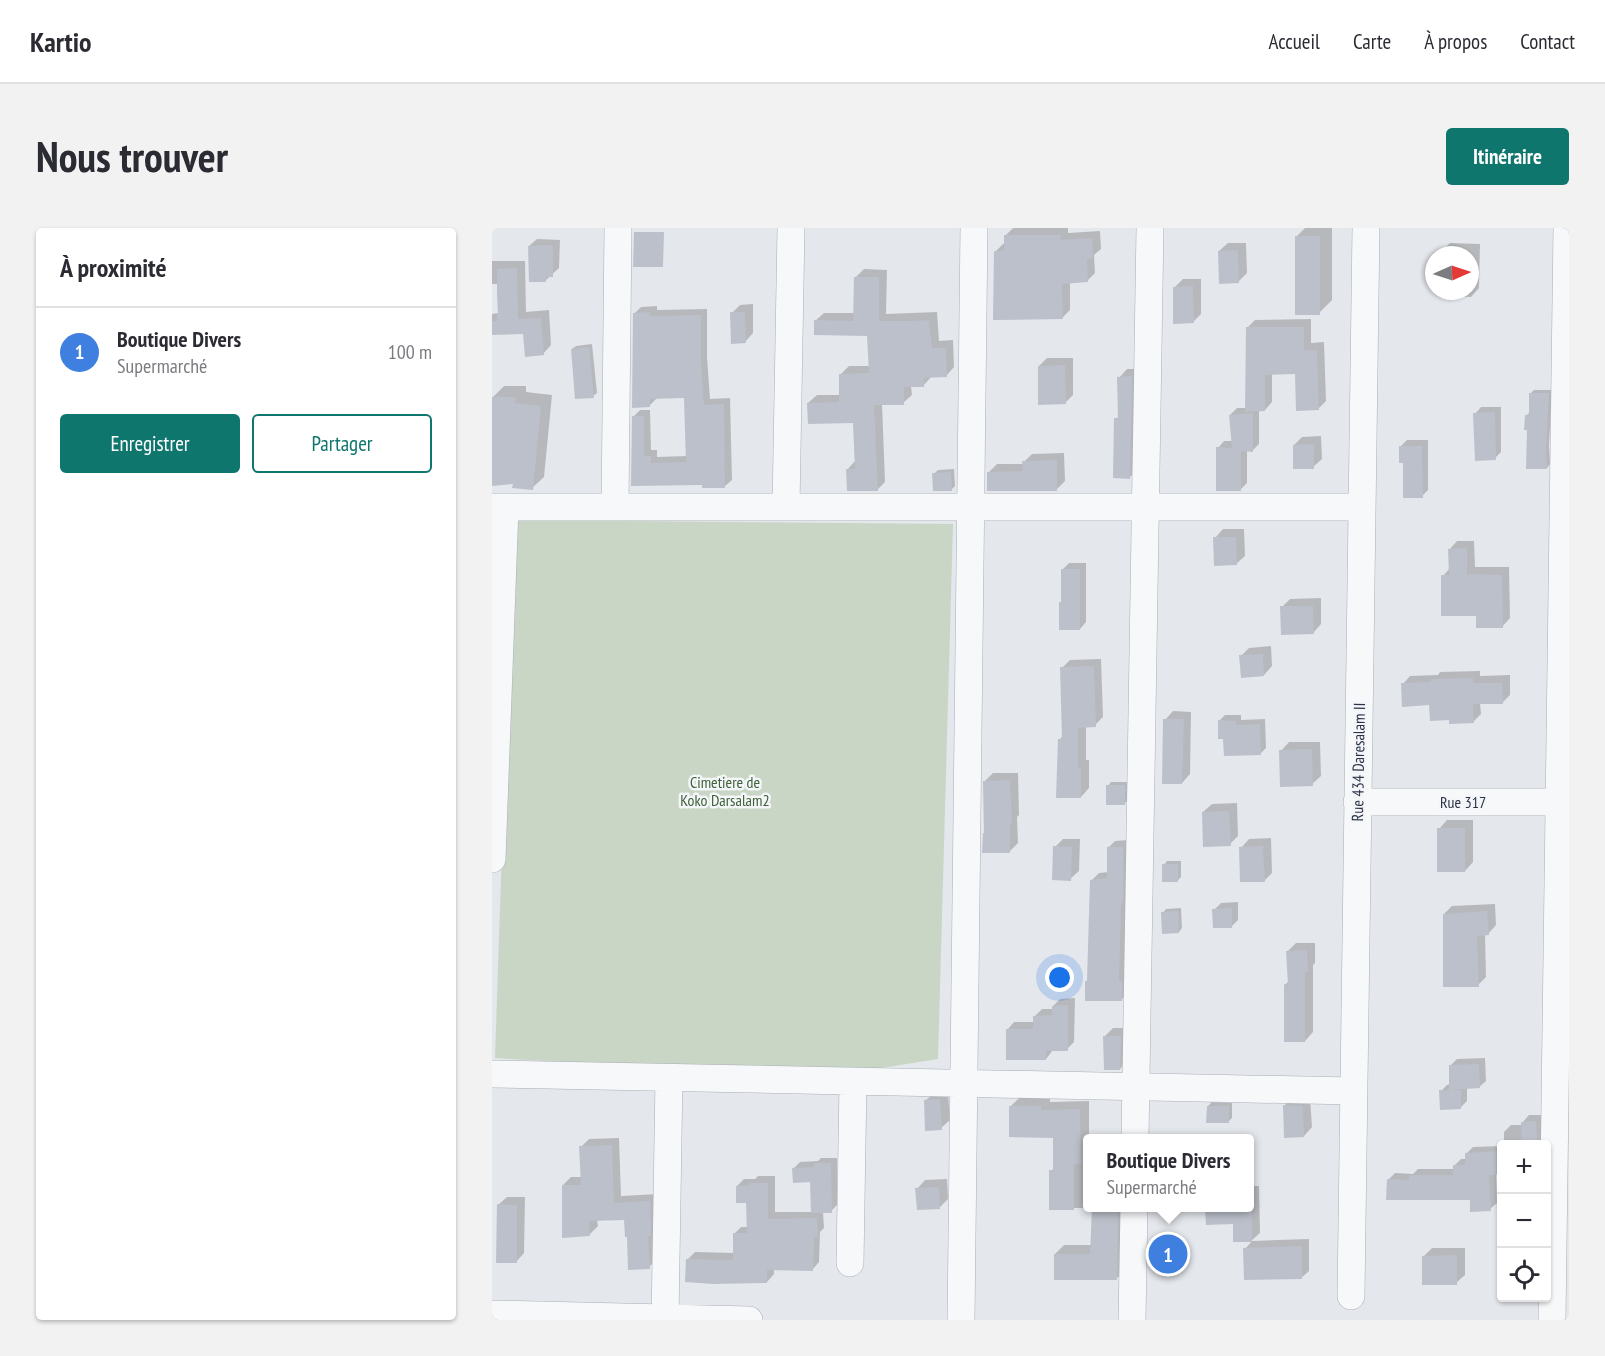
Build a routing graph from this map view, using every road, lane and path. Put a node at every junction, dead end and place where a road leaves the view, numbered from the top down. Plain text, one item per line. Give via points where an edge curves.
1 (618, 228) edge
2 (791, 228) edge
3 (974, 228) edge
4 (1150, 228) edge
5 (1366, 228) edge
6 (1567, 228) edge
7 (498, 507) edge
8 (615, 507) junction
9 (786, 507) junction
10 (971, 507) junction
11 (1145, 507) junction
12 (1362, 507) junction
13 (495, 708) edge
14 (1358, 802) junction
15 (1564, 802) edge
16 (492, 859) edge
17 (492, 1074) edge
18 (669, 1078) junction
19 (853, 1082) junction
20 (964, 1084) junction
21 (1136, 1087) junction
22 (1353, 1091) junction
23 (1135, 1134) edge
24 (1134, 1212) edge
25 (850, 1263) dead end
26 (1351, 1296) dead end
27 (492, 1314) edge
28 (665, 1319) edge
29 (749, 1320) edge
30 (961, 1320) edge
31 (1132, 1320) edge
32 (1552, 1320) edge

1 - 8 street
2 - 9 street
3 - 10 street
4 - 11 street
5 - 12 street, Rue 434 Daresalam II
6 - 15 street
7 - 8 street
7 - 13 street
8 - 9 street
9 - 10 street
10 - 11 street
10 - 20 street
11 - 12 street
11 - 21 street
12 - 14 street, Rue 434 Daresalam II
13 - 16 street
14 - 15 street, Rue 317
14 - 22 street, Rue 434 Daresalam II
15 - 32 street
17 - 18 street
18 - 19 street
18 - 28 street
19 - 20 street
19 - 25 street
20 - 21 street
20 - 30 street
21 - 22 street
21 - 23 street
22 - 26 street, Rue 434 Daresalam II
24 - 31 street
27 - 28 street
28 - 29 street

